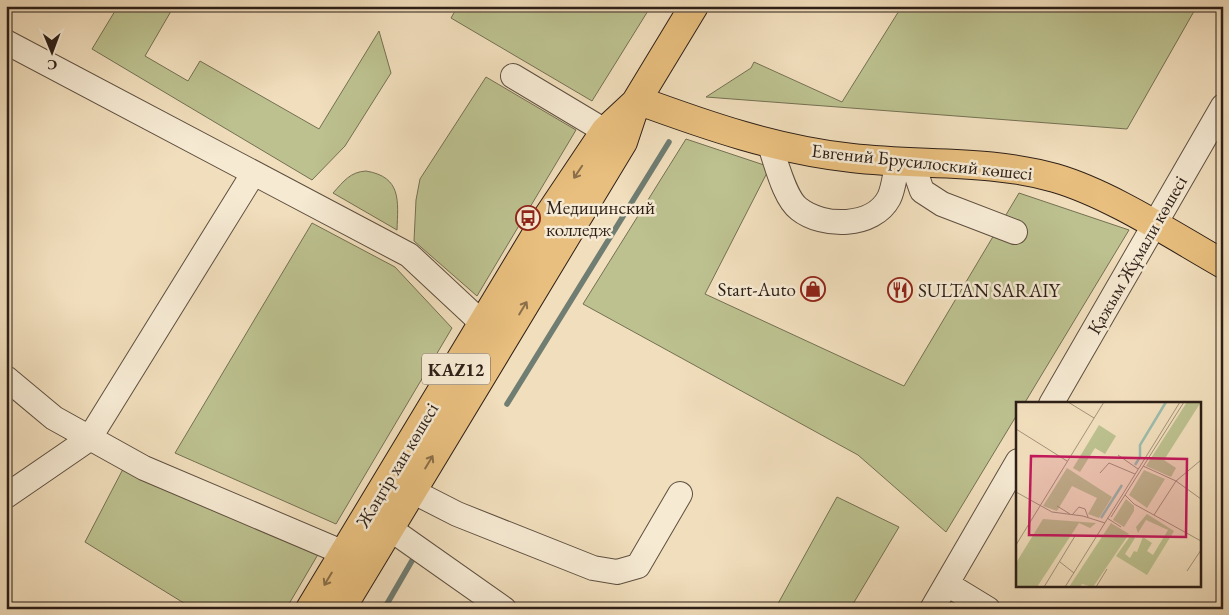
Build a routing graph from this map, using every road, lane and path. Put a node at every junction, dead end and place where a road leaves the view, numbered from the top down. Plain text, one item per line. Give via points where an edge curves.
1 (694, 6) edge
2 (6, 42) edge
3 (512, 76) dead end
4 (638, 100) junction
5 (1223, 106) edge
6 (614, 137) junction
7 (769, 143) junction
8 (905, 162) junction
9 (253, 174) junction
10 (1155, 224) junction
11 (1014, 232) dead end
12 (1223, 264) edge
13 (494, 331) junction
14 (6, 378) edge
15 (1052, 402) edge
16 (89, 439) junction
17 (1016, 464) edge
18 (412, 491) junction
19 (680, 494) dead end
20 (6, 496) edge
21 (389, 528) junction
22 (344, 552) junction
23 (947, 584) junction
24 (310, 609) edge
25 (341, 609) edge
26 (504, 609) edge
27 (932, 609) edge
28 (988, 609) edge

1 - 4 main road, Жәңгір хан көшесі / KAZ12
2 - 9 street
3 - 6 street
4 - 6 main road, Жәңгір хан көшесі / KAZ12
4 - 7 main road, Евгений Брусилоский көшесі via 723,131
5 - 10 street, Қажым Жұмали көшесі
6 - 13 main road, Жәңгір хан көшесі / KAZ12
7 - 8 main road, Евгений Брусилоский көшесі via 815,153
7 - 8 street via 785,189 798,209 818,218 844,222 863,220 878,212 889,198
8 - 10 main road, Евгений Брусилоский көшесі via 994,166 1048,176 1085,189
8 - 11 street via 922,191 942,204
9 - 13 street via 409,255
9 - 16 street
10 - 12 main road, Евгений Брусилоский көшесі
10 - 15 street, Қажым Жұмали көшесі
18 -> 13 main road, Жәңгір хан көшесі / KAZ12
13 - 22 main road, Жәңгір хан көшесі / KAZ12
14 - 16 street via 54,418
16 - 20 street
16 - 22 street via 144,468
17 - 23 street
18 - 19 street via 476,522 593,568 617,572 638,566
18 - 21 main road, Жәңгір хан көшесі / KAZ12
21 - 25 main road, Жәңгір хан көшесі / KAZ12
21 - 26 street
22 -> 24 main road, Жәңгір хан көшесі / KAZ12
23 - 27 street
23 - 28 street

